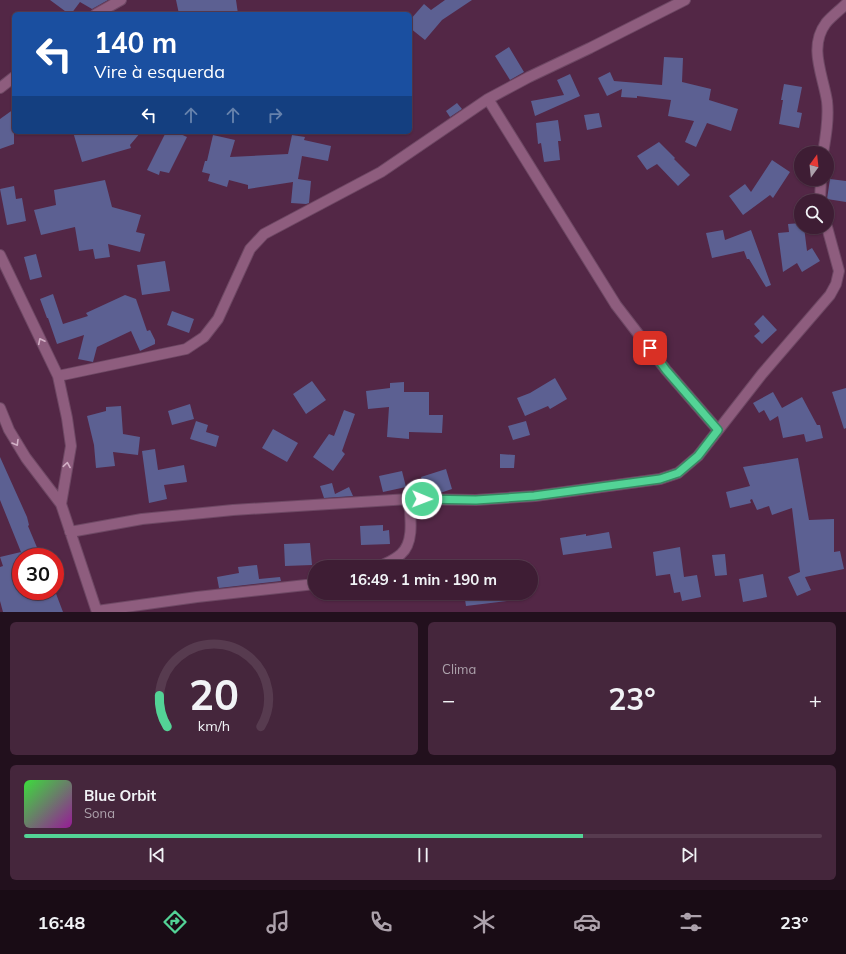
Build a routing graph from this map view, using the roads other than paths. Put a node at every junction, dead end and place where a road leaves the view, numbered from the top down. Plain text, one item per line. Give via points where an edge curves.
1 (121, 0) edge
2 (685, 0) edge
3 (846, 4) edge
4 (100, 12) edge
5 (12, 79) edge
6 (0, 88) edge
7 (488, 99) junction
8 (824, 146) edge
9 (830, 234) edge
10 (0, 255) edge
11 (842, 269) edge
12 (58, 376) junction
13 (0, 408) edge
14 (718, 430) junction
15 (409, 499) junction
16 (61, 504) junction
17 (70, 532) junction
18 (391, 560) edge
19 (308, 585) edge
20 (97, 611) edge

1 - 4 street
2 - 7 street
3 - 8 street via 826,24 817,48 827,101
5 - 6 street
7 - 12 street via 380,172 264,234 250,249 218,319 204,337 186,349
7 - 14 street via 616,305 666,370
9 - 11 street
12 -> 10 street
11 - 14 street via 830,295
16 -> 12 street via 70,446
13 -> 16 street via 9,430 26,458
14 - 15 street via 698,456 683,469 660,479 534,496 476,500
15 - 17 street via 234,510 142,520
15 - 18 street via 409,544 402,554
16 - 17 street
17 - 20 street
19 - 20 street

